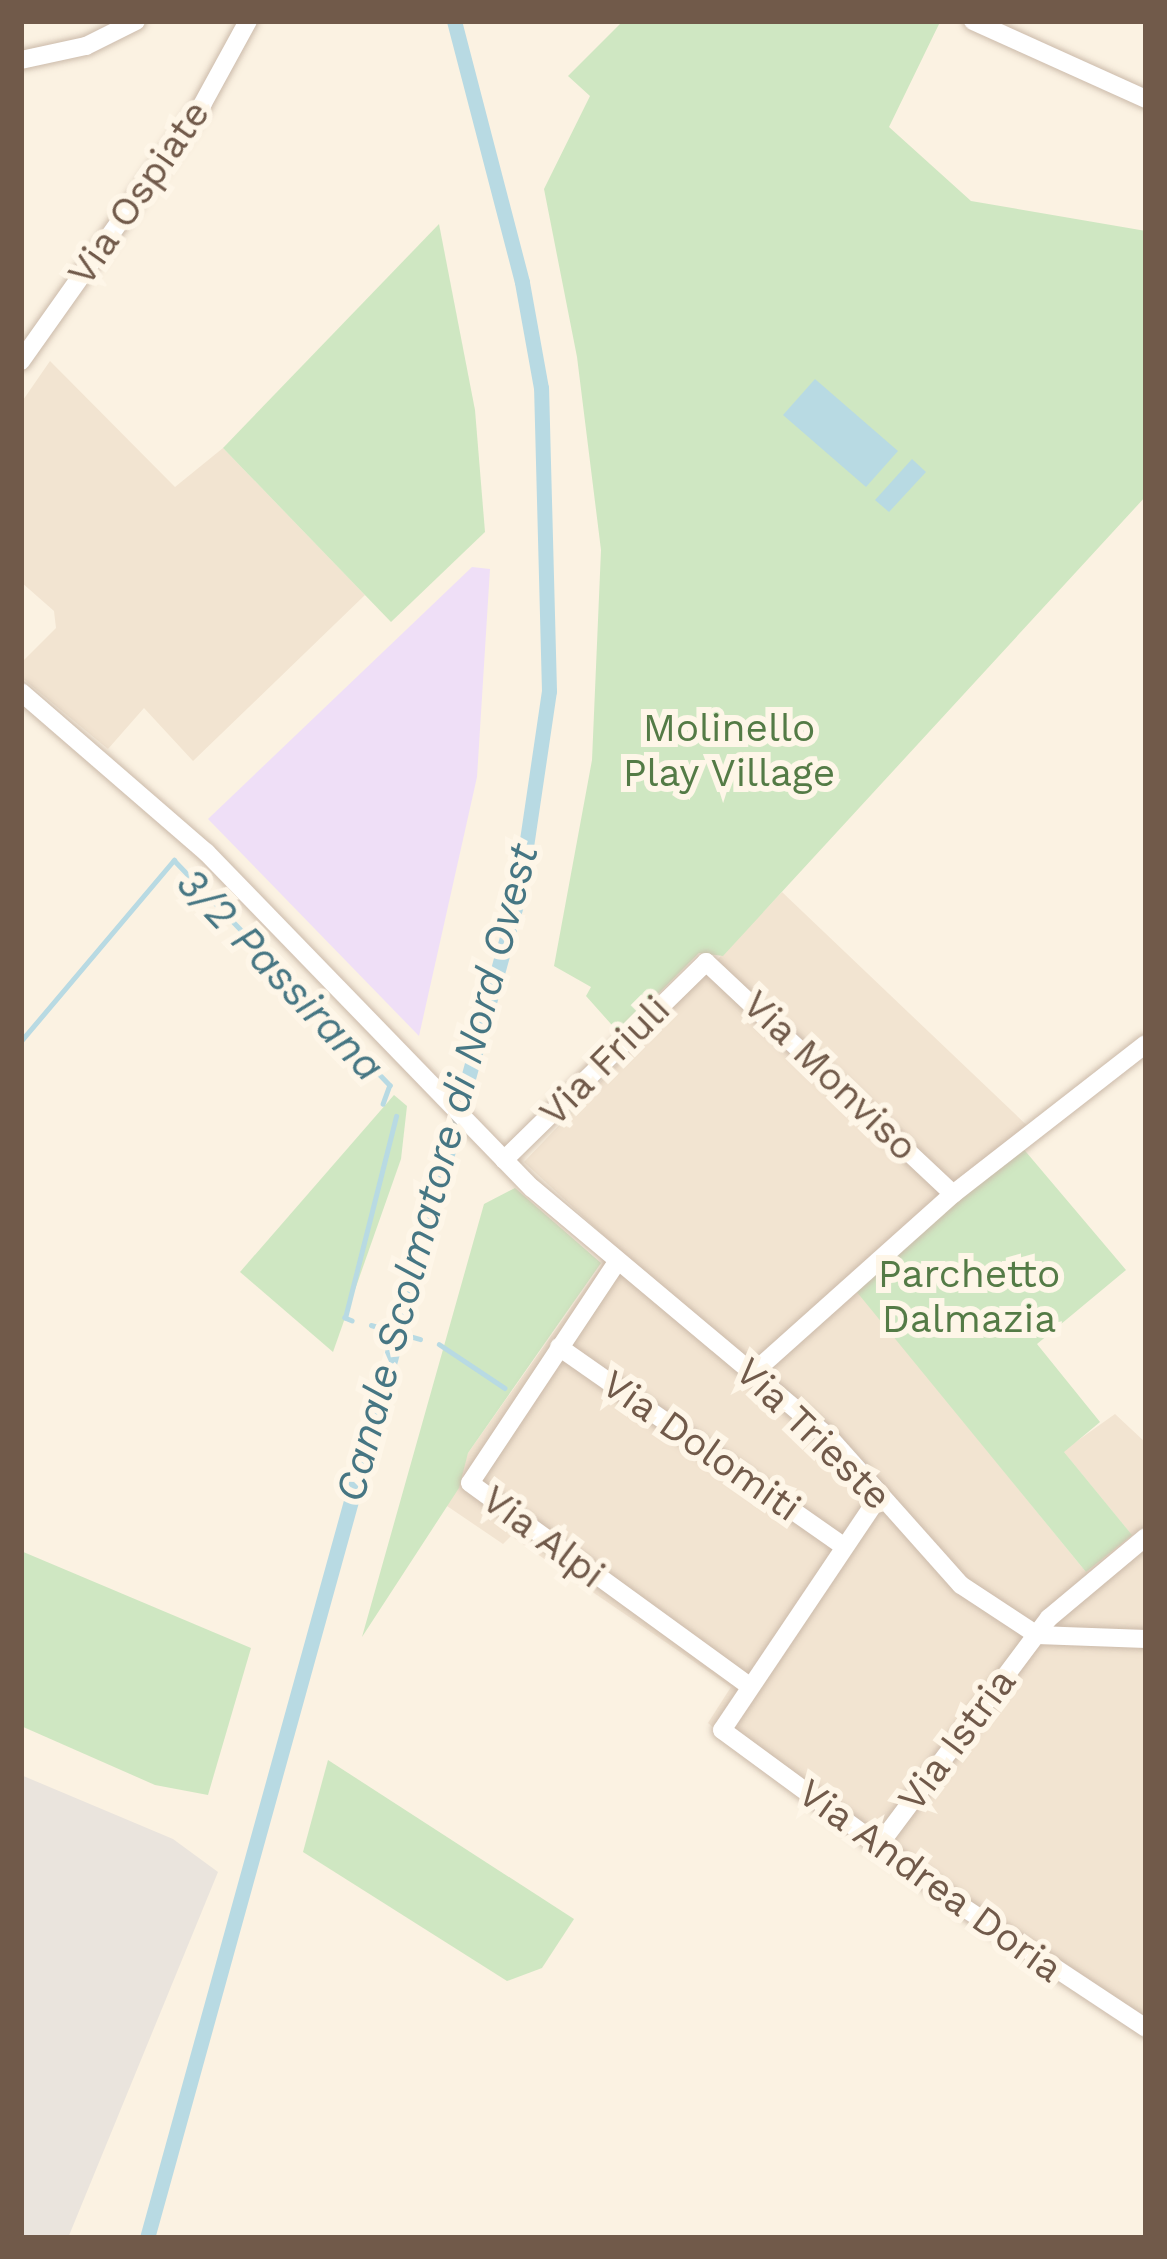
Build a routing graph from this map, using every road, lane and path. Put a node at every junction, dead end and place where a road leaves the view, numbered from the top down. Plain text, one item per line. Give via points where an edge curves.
1 (136, 21) edge
2 (248, 21) edge
3 (973, 21) edge
4 (21, 60) edge
5 (1146, 99) edge
6 (21, 361) edge
7 (21, 692) edge
8 (706, 962) joint
9 (1146, 1044) edge
10 (504, 1160) junction
11 (952, 1194) junction
12 (617, 1262) junction
13 (559, 1347) junction
14 (754, 1372) junction
15 (880, 1495) junction
16 (1146, 1537) edge
17 (843, 1546) junction
18 (1037, 1635) junction
19 (1146, 1639) edge
20 (748, 1684) junction
21 (879, 1845) junction
22 (1145, 2025) edge

1 - 4 street via 86,46
2 - 6 street, Via Ospiate via 202,105
3 - 5 street
7 - 10 street, Via Trieste via 206,852
8 - 10 street, Via Friuli
8 - 11 street, Via Monviso
9 - 11 street
10 - 12 street, Via Trieste
11 - 14 street
12 - 13 street
12 - 14 street, Via Trieste
13 - 17 street, Via Dolomiti
13 - 20 street, Via Alpi via 470,1483
14 - 15 street, Via Trieste
15 - 17 street
15 - 18 street, Via Trieste via 961,1585
16 - 18 street, Via Istria
17 - 20 street
18 - 19 street
18 - 21 street, Via Istria
20 - 21 street, Via Andrea Doria via 721,1725
21 - 22 street, Via Andrea Doria

